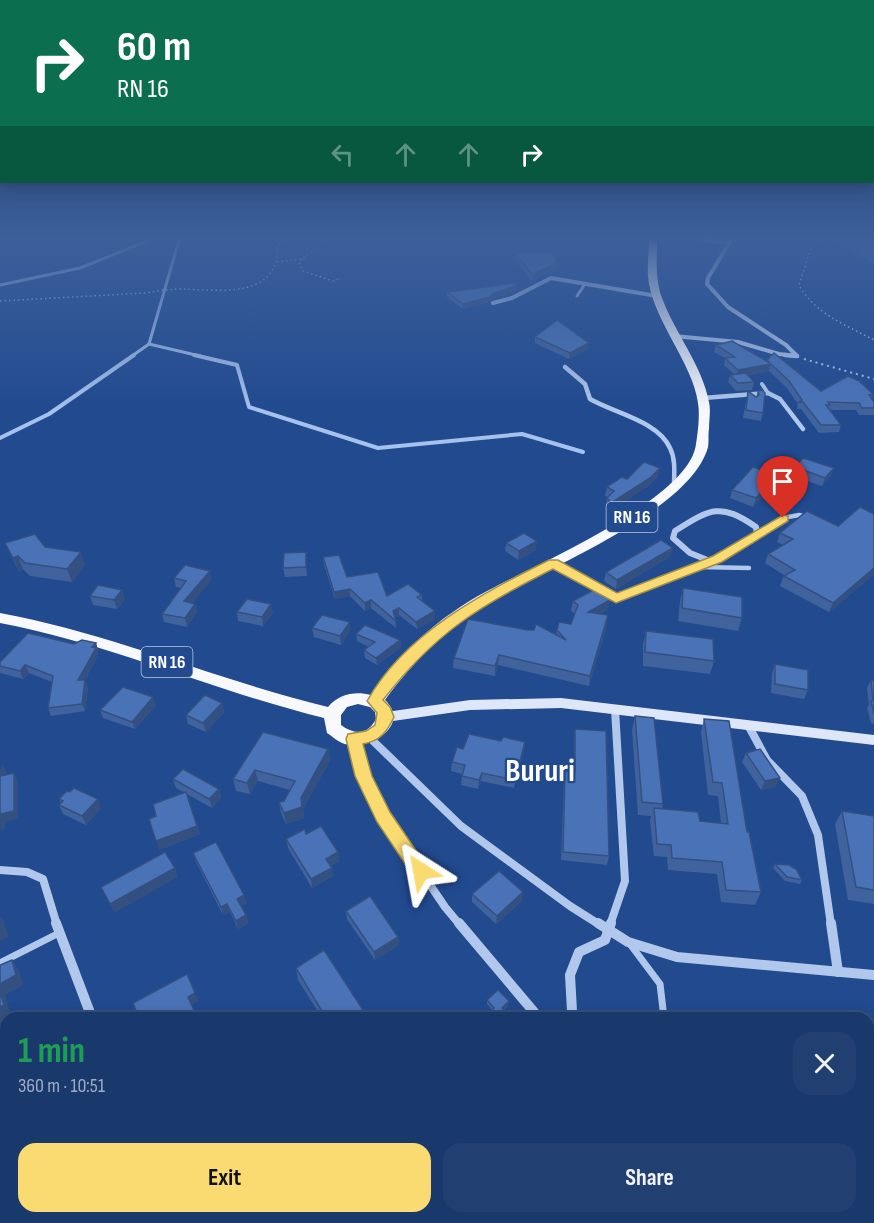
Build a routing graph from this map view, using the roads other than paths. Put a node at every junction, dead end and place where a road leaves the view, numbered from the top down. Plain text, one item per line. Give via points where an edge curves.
1 (514, 297) edge
2 (657, 297) edge
3 (720, 297) edge
4 (494, 303) dead end
5 (674, 336) junction
6 (565, 367) dead end
7 (762, 384) dead end
8 (768, 393) junction
9 (749, 394) junction
10 (703, 398) junction
11 (753, 401) edge
12 (803, 429) dead end
13 (675, 486) junction
14 (783, 518) joint
15 (810, 518) edge
16 (757, 535) junction
17 (710, 561) junction
18 (553, 563) junction
19 (697, 567) junction
20 (749, 568) dead end
21 (0, 618) edge
22 (375, 701) junction
23 (615, 709) junction
24 (332, 714) junction
25 (386, 717) junction
26 (748, 725) junction
27 (362, 738) junction
28 (874, 740) edge
29 (0, 870) edge
30 (608, 930) junction
31 (59, 933) junction
32 (628, 942) junction
33 (0, 963) edge
34 (838, 972) junction
35 (874, 975) edge
36 (90, 1012) edge
37 (533, 1012) edge
38 (571, 1012) edge
39 (663, 1012) edge

1 - 4 street
2 - 5 main road, RN 16 / RN 16
3 - 5 street via 745,321 787,345 797,356 738,342
5 - 10 main road, RN 16 / RN 16
6 - 13 street via 580,377 589,389 590,399 633,420 669,444
7 - 8 lane
8 - 9 street
8 - 12 street via 780,399
9 - 10 street
9 - 11 lane
10 - 13 main road, RN 16 / RN 16 via 702,447 687,474
13 - 18 main road, RN 16 / RN 16 via 589,546
14 - 15 lane
14 - 16 street
16 - 17 street
16 - 17 street via 756,527 727,509 711,508 675,531 673,538 690,553
17 - 19 street
18 - 19 street via 616,598
18 - 22 main road, RN 16 / RN 16 via 492,594 447,624 402,665
19 - 20 lane
21 - 24 main road, RN 16 / RN 16 via 99,639 257,694
22 - 24 main road via 349,699
22 - 25 main road
23 - 25 street via 520,703 470,705
23 - 26 street
23 - 30 street via 625,881
24 - 27 main road via 331,721 338,733
25 - 27 main road via 381,728
26 - 28 street
26 - 34 street via 767,760 802,796 818,835
27 - 30 street via 461,826
27 - 37 street via 363,776 384,817 445,907
29 - 31 street via 34,873 43,879
30 - 32 street
30 - 38 street via 604,940 579,952 570,975
31 - 33 lane
31 - 36 street
32 - 34 street via 677,957
32 - 39 lane via 660,984
34 - 35 street

